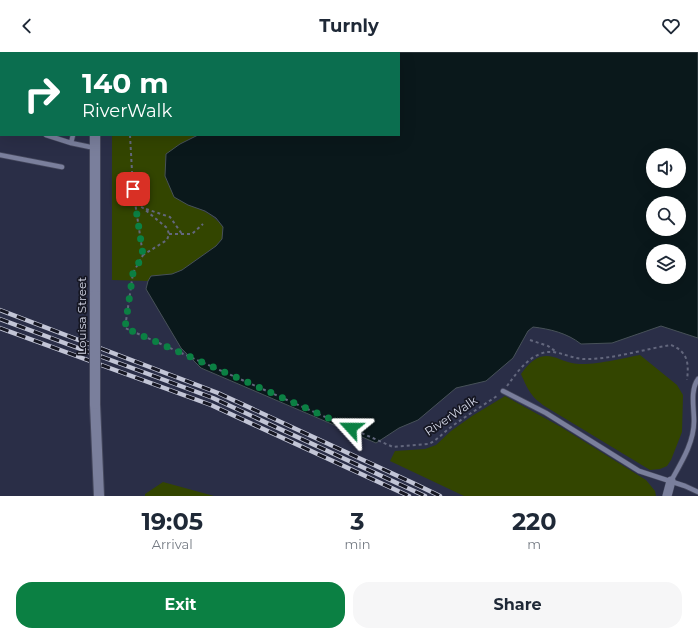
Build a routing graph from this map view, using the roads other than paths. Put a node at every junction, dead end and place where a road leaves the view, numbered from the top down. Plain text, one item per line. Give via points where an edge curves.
1 (49, 136) edge
2 (73, 136) edge
3 (95, 136) edge
4 (71, 143) junction
5 (95, 148) junction
6 (0, 155) edge
7 (62, 167) dead end
8 (698, 379) edge
9 (504, 391) road end
10 (671, 482) junction
11 (698, 492) edge
12 (99, 496) edge
13 (667, 496) edge

1 - 4 lane
2 - 4 lane
3 - 5 street, Louisa Street
4 - 5 lane
5 - 12 street, Louisa Street, bridge via 95,404
6 - 7 lane
8 - 10 lane via 694,386 693,431
9 - 10 lane via 546,413 639,471
10 - 11 lane
10 - 13 street

